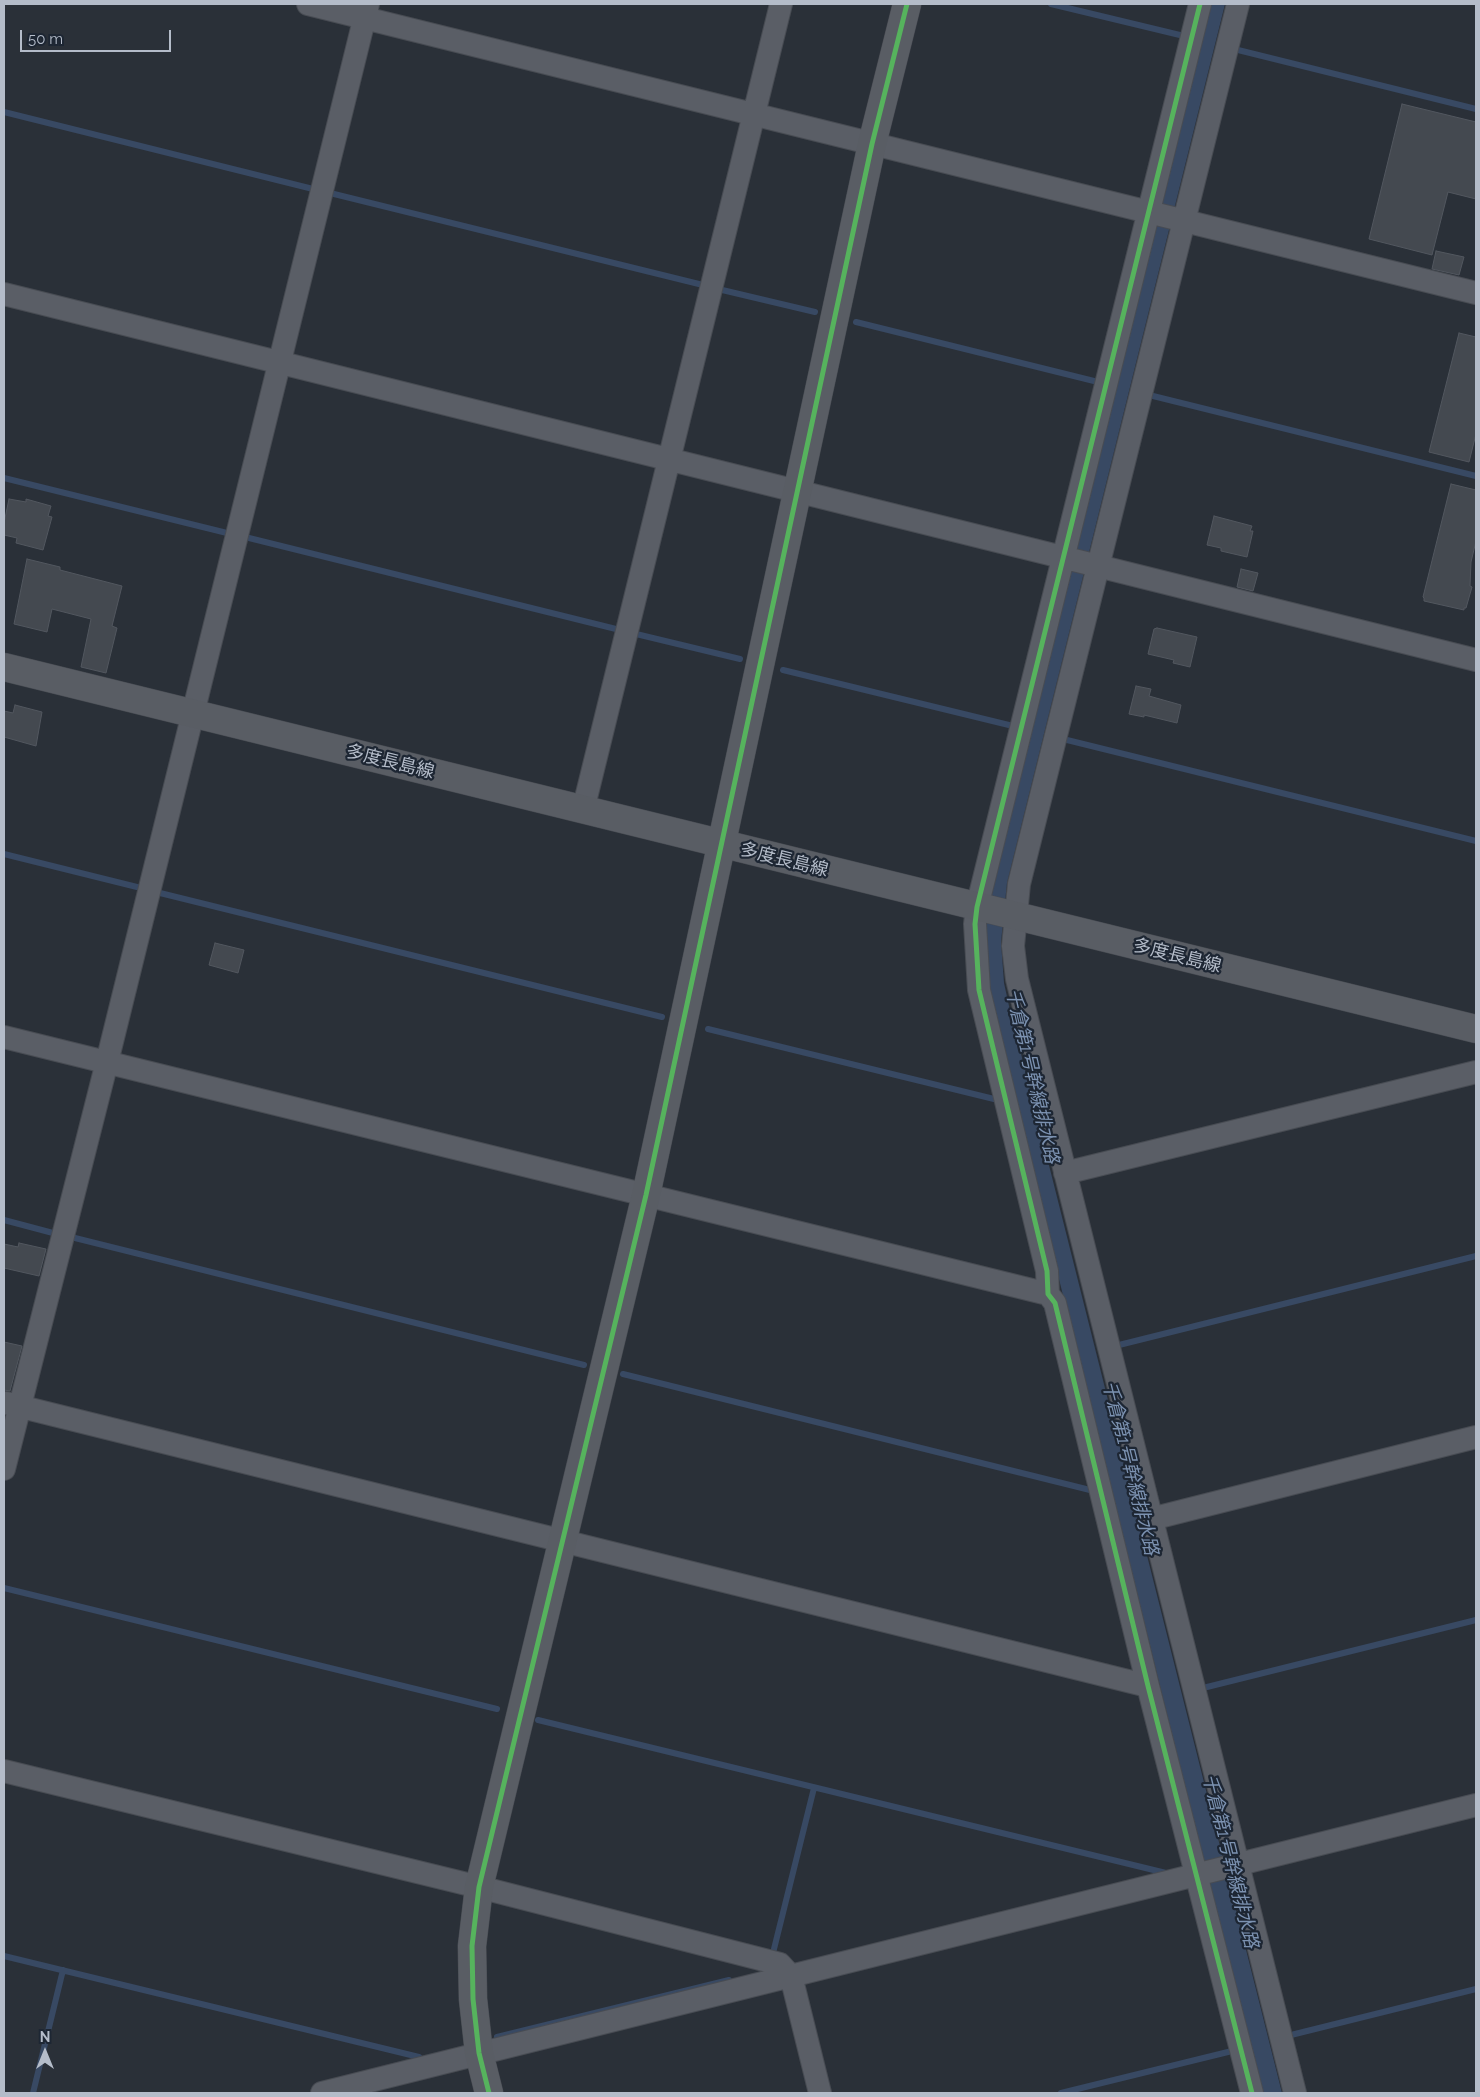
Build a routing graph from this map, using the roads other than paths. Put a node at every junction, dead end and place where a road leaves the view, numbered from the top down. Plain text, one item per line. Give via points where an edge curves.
1 (308, 4) edge
2 (781, 4) edge
3 (907, 4) edge
4 (1200, 4) edge
5 (1238, 4) edge
6 (366, 11) edge
7 (754, 114) junction
8 (872, 144) junction
9 (1150, 213) junction
10 (1181, 220) junction
11 (1476, 293) edge
12 (4, 294) edge
13 (279, 362) junction
14 (669, 460) junction
15 (798, 492) junction
16 (1066, 558) junction
17 (1095, 566) junction
18 (1476, 660) edge
19 (4, 667) edge
20 (192, 713) junction
21 (583, 810) junction
22 (720, 844) junction
23 (980, 908) junction
24 (1012, 916) junction
25 (1476, 1029) edge
26 (4, 1037) edge
27 (107, 1062) junction
28 (1476, 1072) edge
29 (1065, 1173) junction
30 (646, 1195) junction
31 (1048, 1294) junction
32 (11, 1405) edge
33 (1476, 1438) edge
34 (4, 1469) edge
35 (1151, 1519) junction
36 (562, 1542) junction
37 (1148, 1686) junction
38 (4, 1771) edge
39 (1476, 1806) edge
40 (1234, 1866) junction
41 (1200, 1875) junction
42 (478, 1887) junction
43 (791, 1976) junction
44 (479, 2053) junction
45 (322, 2093) edge
46 (489, 2093) edge
47 (820, 2093) edge
48 (1252, 2093) edge
49 (1295, 2093) edge

1 - 6 street
2 - 7 street
3 - 8 street
4 - 9 street
5 - 10 street
6 - 7 street
6 - 13 street
7 - 8 street
7 - 14 street
8 - 9 street
8 - 15 street
9 - 10 street
9 - 16 street
10 - 11 street
10 - 17 street
12 - 13 street
13 - 14 street
13 - 20 street
14 - 15 street
14 - 21 street
15 - 16 street
15 - 22 street
16 - 17 street
16 - 23 street
17 - 18 street
17 - 24 street
19 - 20 street, 多度長島線
20 - 21 street, 多度長島線
20 - 27 street
21 - 22 street, 多度長島線
22 - 23 street, 多度長島線
22 - 30 street
23 - 24 street, 多度長島線
23 - 31 street via 975,924 979,990 1047,1271
24 - 25 street, 多度長島線
24 - 29 street via 1017,979
26 - 27 street
27 - 30 street
27 - 32 street
28 - 29 street
29 - 35 street
30 - 31 street
30 - 36 street
31 - 37 street via 1055,1303
32 - 34 street
32 - 36 street
33 - 35 street
35 - 40 street
36 - 37 street
36 - 42 street
37 - 41 street
38 - 42 street
39 - 40 street
40 - 41 street
40 - 49 street
41 - 43 street
41 - 48 street
42 - 43 street via 780,1964
42 - 44 street via 472,1946
43 - 44 street
43 - 47 street
44 - 45 street
44 - 46 street

